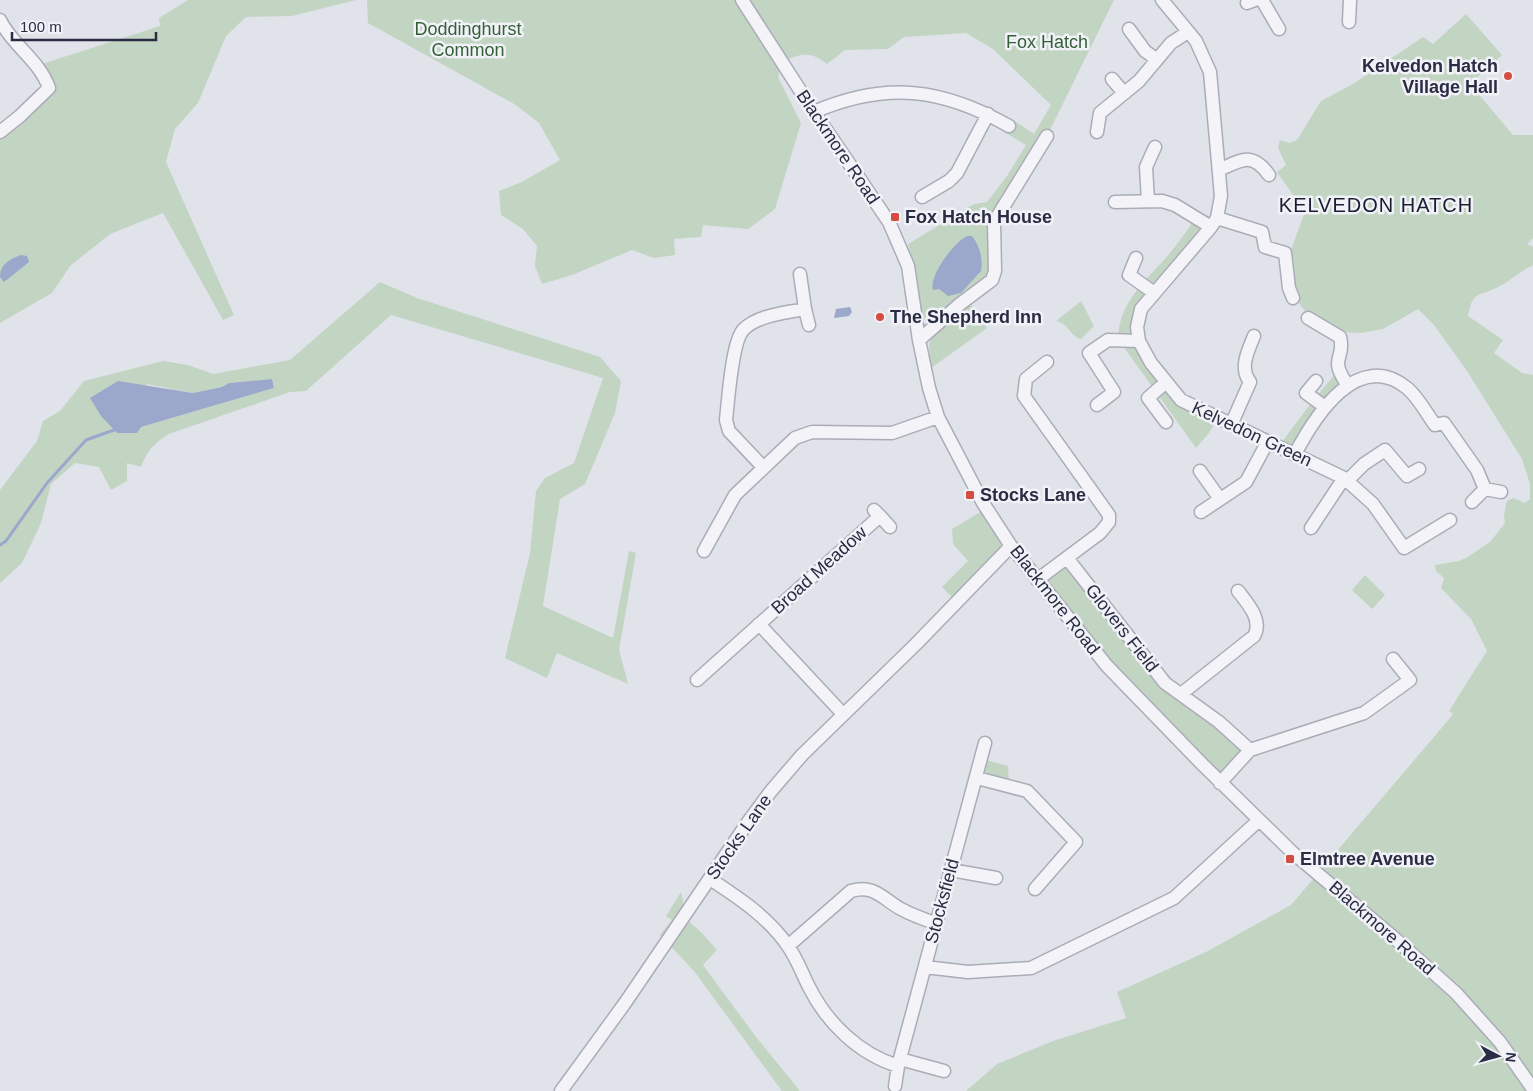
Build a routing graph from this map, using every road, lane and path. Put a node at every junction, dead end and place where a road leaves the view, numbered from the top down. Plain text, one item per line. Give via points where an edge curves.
1 (742, 0) edge
2 (1162, 0) edge
3 (1262, 0) edge
4 (1350, 0) edge
5 (0, 20) edge
6 (1349, 22) dead end
7 (1129, 29) dead end
8 (1279, 29) dead end
9 (1188, 32) junction
10 (1156, 59) junction
11 (1112, 79) dead end
12 (1124, 93) junction
13 (814, 112) junction
14 (988, 114) junction
15 (1009, 126) dead end
16 (0, 132) edge
17 (1097, 132) dead end
18 (1047, 136) dead end
19 (1155, 147) dead end
20 (1219, 170) junction
21 (1269, 175) dead end
22 (922, 197) dead end
23 (1148, 200) junction
24 (1115, 202) dead end
25 (1214, 222) junction
26 (1136, 258) dead end
27 (800, 274) dead end
28 (1157, 288) junction
29 (1293, 298) dead end
30 (805, 309) junction
31 (1308, 318) dead end
32 (810, 324) dead end
33 (1254, 336) dead end
34 (919, 340) junction
35 (1139, 341) junction
36 (1047, 362) dead end
37 (1316, 380) dead end
38 (1165, 383) junction
39 (1347, 384) junction
40 (1097, 405) dead end
41 (1325, 407) junction
42 (938, 416) junction
43 (1166, 422) dead end
44 (1231, 425) junction
45 (1268, 442) junction
46 (1295, 454) junction
47 (762, 467) junction
48 (1419, 469) dead end
49 (1200, 471) dead end
50 (1346, 480) junction
51 (1484, 490) junction
52 (1501, 492) dead end
53 (1220, 499) junction
54 (1472, 502) dead end
55 (1201, 512) dead end
56 (1450, 520) dead end
57 (890, 527) dead end
58 (1311, 528) dead end
59 (1011, 546) junction
60 (704, 551) dead end
61 (1067, 558) junction
62 (1037, 580) junction
63 (1238, 591) dead end
64 (758, 624) junction
65 (1393, 659) dead end
66 (697, 680) dead end
67 (1181, 694) junction
68 (843, 714) junction
69 (985, 743) dead end
70 (1250, 750) junction
71 (977, 778) junction
72 (1220, 783) junction
73 (1258, 821) junction
74 (951, 870) junction
75 (996, 878) dead end
76 (710, 880) junction
77 (1034, 889) dead end
78 (935, 923) junction
79 (788, 946) junction
80 (925, 967) junction
81 (899, 1063) junction
82 (944, 1072) dead end
83 (895, 1086) dead end
84 (1533, 1088) edge
85 (562, 1091) edge

1 - 13 street, Blackmore Road
2 - 9 street
3 - 8 street
4 - 6 street
5 - 16 street via 49,88
7 - 10 street via 1145,51
9 - 10 street via 1171,43
9 - 20 street via 1198,44 1210,72
10 - 12 street via 1139,81
11 - 12 street
12 - 17 street via 1100,113
13 - 14 street via 836,102 865,95 911,92 958,101
13 - 34 street, Blackmore Road via 889,222 902,249 908,266
14 - 15 street
14 - 22 street via 957,173
18 - 34 street via 994,222 995,271 992,280
19 - 23 street via 1146,167
20 - 21 street via 1243,159 1262,165
20 - 25 street via 1221,196
23 - 24 street
23 - 25 street via 1175,205
25 - 28 street
25 - 29 street via 1262,232 1265,247 1285,253
26 - 28 street via 1130,275
27 - 30 street
28 - 35 street via 1141,309 1137,327
30 - 32 street
30 - 47 street via 755,322 742,330 735,350 726,420 728,431
31 - 39 street via 1340,337 1336,363
33 - 44 street via 1244,371 1250,382
34 - 42 street, Blackmore Road
35 - 38 street, Kelvedon Green
35 - 40 street via 1108,340 1089,354 1114,392
36 - 61 street via 1026,379 1024,396 1109,515 1105,528
37 - 41 street via 1306,393
38 - 43 street, Kelvedon Green via 1148,398
38 - 44 street, Kelvedon Green via 1181,400
39 - 41 street
39 - 51 street via 1360,379 1389,378 1408,389 1435,425 1444,423 1461,445 1477,470
41 - 46 street
42 - 47 street via 892,433 812,432 795,438
42 - 59 street, Blackmore Road via 983,503
44 - 45 street, Kelvedon Green
45 - 46 street, Kelvedon Green
45 - 53 street via 1246,482
46 - 50 street, Kelvedon Green
47 - 60 street via 735,495
48 - 50 street via 1407,476 1385,450
49 - 53 street
50 - 56 street, Kelvedon Green via 1373,504 1404,548
50 - 58 street
51 - 52 street
51 - 54 street
53 - 55 street
57 - 64 street, Broad Meadow via 877,513
59 - 62 street, Blackmore Road
59 - 68 street, Stocks Lane
61 - 62 street
61 - 67 street, Glovers Field via 1165,683
62 - 72 street, Blackmore Road via 1107,666
63 - 67 street via 1253,612 1257,631
64 - 66 street, Broad Meadow
64 - 68 street, Broad Meadow
65 - 70 street via 1415,681 1364,713
67 - 70 street, Glovers Field
68 - 76 street, Stocks Lane via 771,791
69 - 71 street, Stocksfield
70 - 72 street
71 - 74 street, Stocksfield
71 - 77 street via 1027,791 1076,842
72 - 73 street, Blackmore Road
73 - 80 street via 1174,898 1031,968 968,972
73 - 84 street, Blackmore Road via 1456,994 1500,1042
74 - 75 street
74 - 78 street, Stocksfield
76 - 79 street via 757,912
76 - 85 street, Stocks Lane
78 - 79 street via 899,908 878,892 859,889 852,891
78 - 80 street, Stocksfield
79 - 81 street via 809,988 838,1029 868,1053
80 - 81 street, Stocksfield
81 - 82 street
81 - 83 street, Stocksfield

